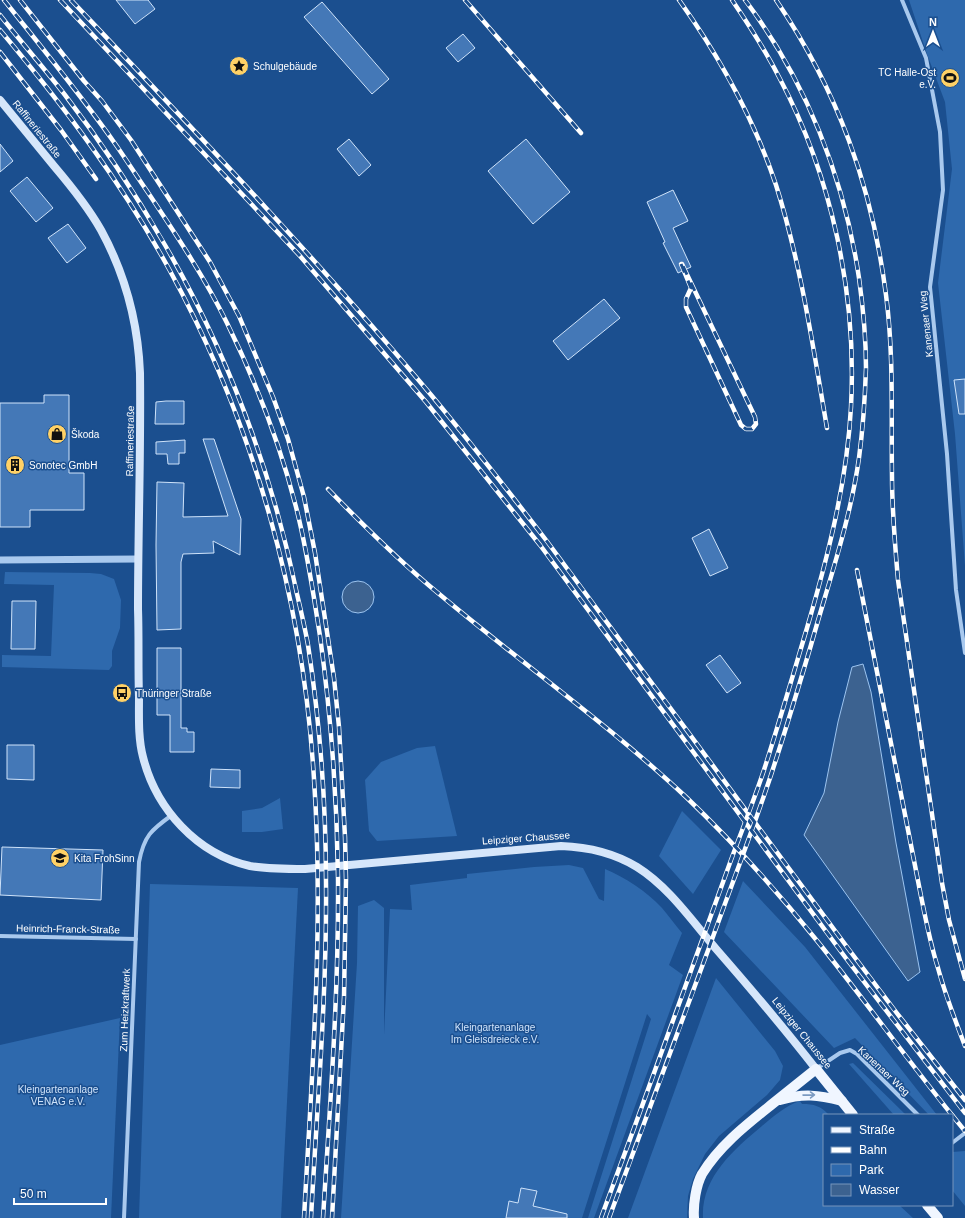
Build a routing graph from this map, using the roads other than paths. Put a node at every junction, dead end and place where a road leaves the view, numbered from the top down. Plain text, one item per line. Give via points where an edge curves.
1 (902, 0) edge
2 (0, 100) edge
3 (138, 559) junction
4 (0, 560) edge
5 (965, 652) edge
6 (172, 816) junction
7 (0, 936) edge
8 (136, 939) junction
9 (816, 1069) junction
10 (842, 1101) junction
11 (776, 1102) junction
12 (852, 1114) edge
13 (917, 1114) edge
14 (965, 1133) edge
15 (953, 1142) edge
16 (929, 1206) edge
17 (124, 1218) edge
18 (694, 1218) edge
19 (938, 1218) edge

1 - 5 street, Kanenaer Weg via 926,58 940,132 944,190 930,287 947,454 956,590
2 - 3 main road, Raffineriestraße via 88,209 101,229 125,286 139,352
3 - 4 street
3 - 6 main road, Raffineriestraße via 140,742 149,777
6 - 8 street, Zum Heizkraftwerk via 153,830 141,849
6 - 9 main road, Leipziger Chaussee via 186,832 220,854 245,864 270,869 305,869 561,846 589,848 615,856 646,873 680,906
7 - 8 street, Heinrich-Franck-Straße
8 - 17 street, Zum Heizkraftwerk
9 - 10 main road, Leipziger Chaussee
9 - 11 main road
9 - 13 street, Kanenaer Weg via 840,1053 850,1050
11 -> 10 main road via 806,1095
10 - 12 main road, Leipziger Chaussee
11 - 18 main road via 723,1146 702,1175 695,1197
14 - 15 street
16 - 19 main road

